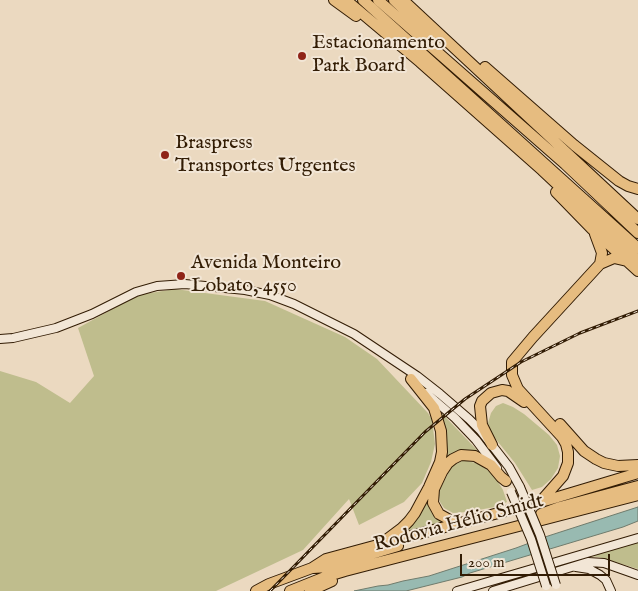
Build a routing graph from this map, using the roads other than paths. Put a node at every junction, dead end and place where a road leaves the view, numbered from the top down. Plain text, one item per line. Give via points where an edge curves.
1 (334, 0) edge
2 (346, 0) edge
3 (363, 0) edge
4 (378, 0) edge
5 (394, 0) edge
6 (403, 0) edge
7 (414, 10) junction
8 (420, 62) junction
9 (556, 156) junction
10 (542, 170) junction
11 (638, 189) edge
12 (638, 219) edge
13 (592, 229) junction
14 (638, 233) edge
15 (638, 248) edge
16 (638, 260) edge
17 (627, 261) junction
18 (600, 264) junction
19 (638, 271) edge
20 (533, 337) junction
21 (0, 339) edge
22 (397, 363) junction
23 (411, 379) junction
24 (548, 422) junction
25 (492, 445) junction
26 (638, 465) edge
27 (638, 473) edge
28 (638, 479) edge
29 (506, 481) junction
30 (638, 486) edge
31 (637, 495) edge
32 (540, 502) junction
33 (565, 506) junction
34 (506, 515) junction
35 (457, 524) junction
36 (509, 528) junction
37 (638, 538) edge
38 (379, 544) junction
39 (373, 564) junction
40 (572, 567) junction
41 (312, 568) junction
42 (638, 575) edge
43 (533, 578) junction
44 (557, 588) edge
45 (547, 589) edge
46 (256, 591) edge
47 (290, 591) edge
48 (310, 591) edge
49 (457, 591) edge
50 (493, 591) edge
51 (513, 591) edge
52 (611, 591) edge

1 - 8 highway
2 - 8 highway
3 - 15 highway
4 - 9 highway
5 - 9 highway via 546,139
6 - 7 highway
7 - 11 highway via 458,42 619,181
7 - 12 highway
8 - 10 highway
9 - 14 highway
10 - 13 highway via 553,189
10 - 16 highway
13 - 17 highway
13 - 18 highway via 602,253
17 - 18 highway via 614,258
17 - 19 highway
18 - 20 highway
20 - 24 highway via 512,362 512,375 518,389
20 - 26 highway via 518,369 524,387 590,456 604,463
21 - 22 main road via 56,328 151,287 185,284 270,295 354,334
22 - 23 main road
22 - 25 main road via 469,419
23 - 29 main road via 476,440
23 - 38 highway via 434,408 441,431 442,452 429,487 409,522
24 - 25 highway via 515,395 508,391 495,391 480,406 482,425
24 - 32 highway via 566,444 568,463 566,472
25 - 44 main road, bridge via 520,487
27 - 32 highway, Rodovia Hélio Smidt
28 - 34 highway, Rodovia Hélio Smidt
29 - 35 highway via 491,465 475,456 460,456 448,463 434,489 433,503 439,514
29 - 45 main road, bridge via 531,539
30 - 33 highway
31 - 36 highway, Rodovia Hélio Smidt
32 - 35 highway, Rodovia Hélio Smidt
33 - 34 highway via 520,516
33 - 36 highway via 521,519
34 - 41 highway, Rodovia Hélio Smidt via 328,567
35 - 38 highway, Rodovia Hélio Smidt
36 - 39 highway, Rodovia Hélio Smidt
37 - 49 main road
38 - 41 highway, Rodovia Hélio Smidt via 326,560
39 - 47 highway, Rodovia Hélio Smidt
39 - 48 highway
40 - 42 main road via 596,562
40 - 43 main road
40 - 52 main road via 595,571 606,580
41 - 46 highway, Rodovia Hélio Smidt
43 - 50 main road
43 - 51 main road

